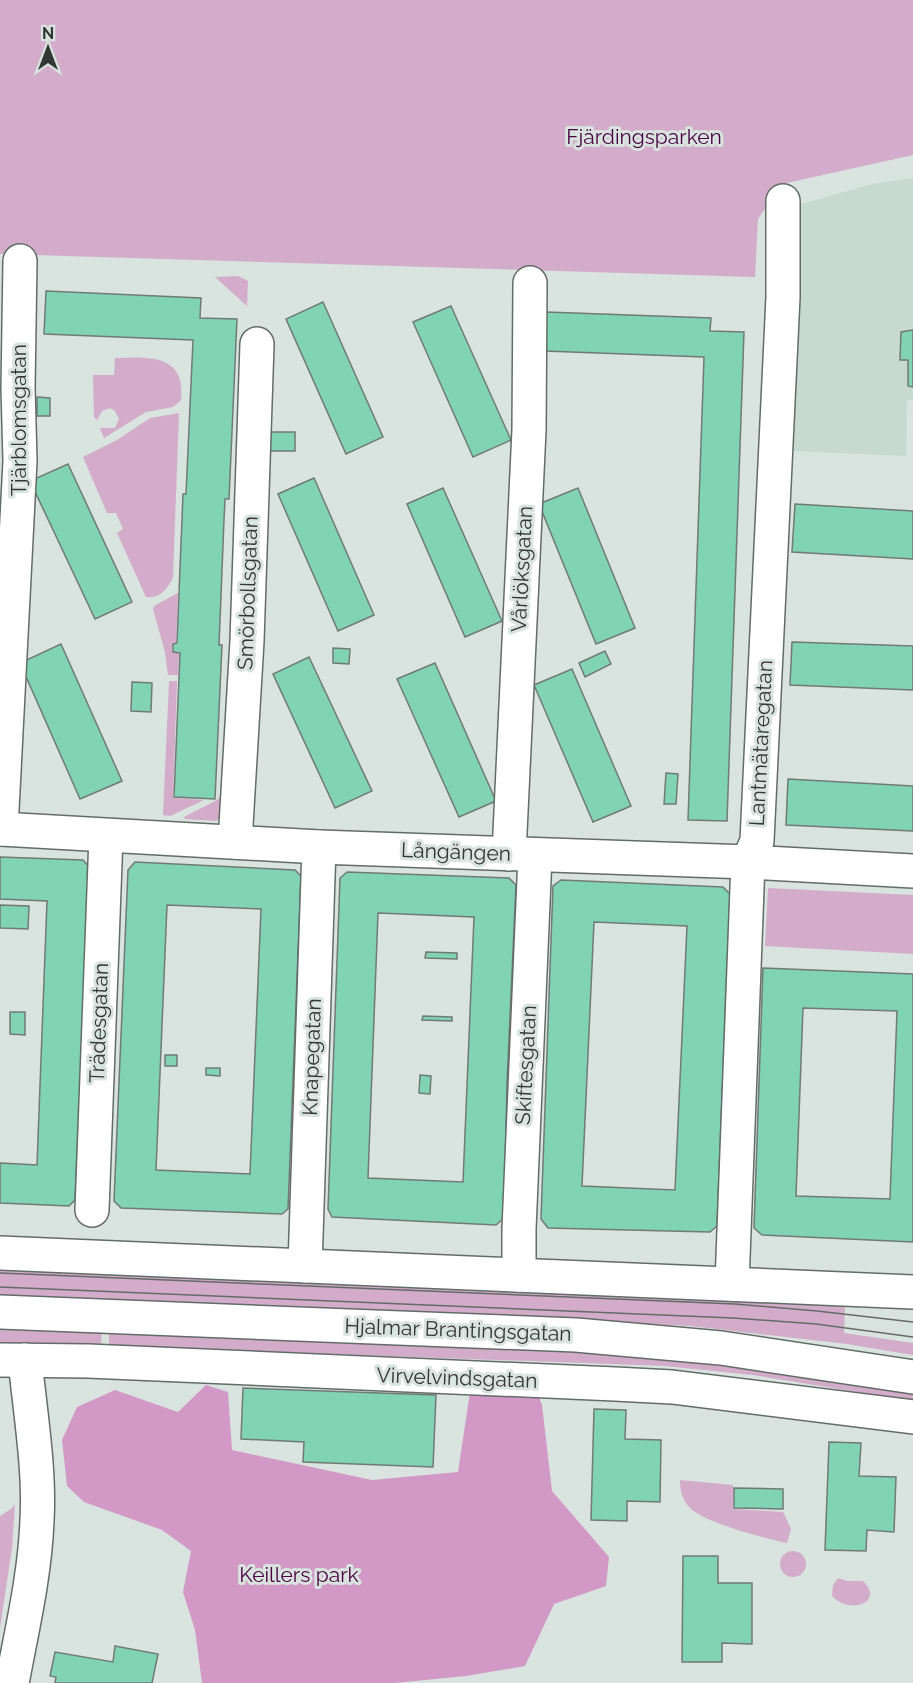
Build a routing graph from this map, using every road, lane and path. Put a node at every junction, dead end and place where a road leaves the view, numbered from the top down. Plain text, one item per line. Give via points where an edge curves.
1 (783, 201) dead end
2 (20, 261) dead end
3 (530, 283) dead end
4 (257, 344) dead end
5 (0, 829) edge
6 (106, 836) junction
7 (235, 842) junction
8 (319, 847) junction
9 (522, 855) junction
10 (748, 862) junction
11 (913, 871) edge
12 (92, 1210) dead end
13 (0, 1254) edge
14 (305, 1266) junction
15 (519, 1275) junction
16 (732, 1284) junction
17 (913, 1292) edge
18 (0, 1312) edge
19 (13, 1360) edge
20 (913, 1377) edge
21 (913, 1417) edge
22 (12, 1683) edge

1 - 10 street, Lantmätaregatan via 782,319 757,841
2 - 5 street, Tjärblomsgatan via 20,460
3 - 9 street, Vårlöksgatan
4 - 7 street, Smörbollsgatan via 247,641
5 - 6 street, Långängen
6 - 7 street, Långängen
6 - 12 street, Trädesgatan
7 - 8 street, Långängen
8 - 9 street, Långängen
8 - 14 street, Knapegatan
9 - 10 street, Långängen
9 - 15 street, Skiftesgatan
10 - 11 street, Långängen
10 - 16 street, Lantmätaregatan
13 - 14 street
14 - 15 street
15 - 16 street
16 - 17 street
18 - 20 street, Hjalmar Brantingsgatan via 576,1335 721,1348
19 - 21 street, Virvelvindsgatan via 672,1387
19 - 22 street via 38,1487 38,1519

